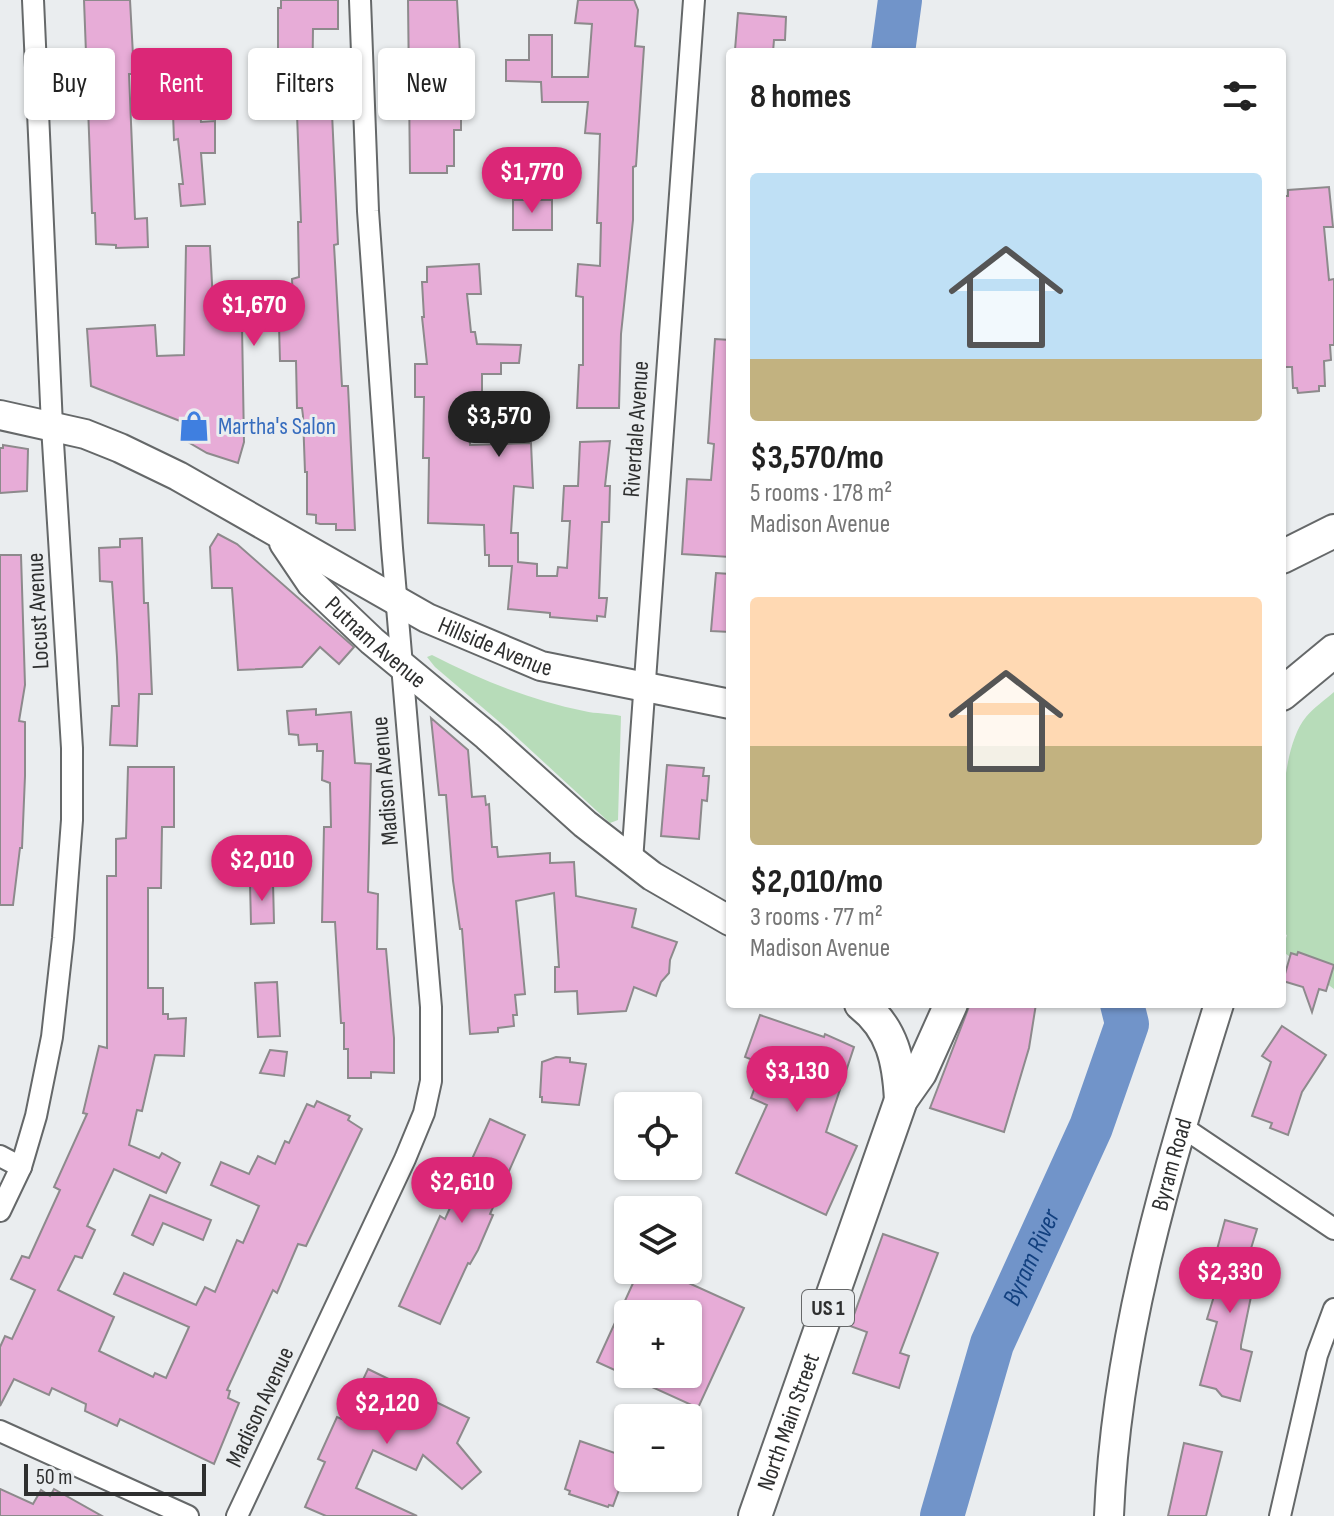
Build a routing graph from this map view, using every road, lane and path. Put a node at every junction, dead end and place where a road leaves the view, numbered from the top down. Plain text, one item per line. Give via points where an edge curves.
1 (33, 0) edge
2 (360, 0) edge
3 (694, 0) edge
4 (0, 415) edge
5 (52, 426) junction
6 (1334, 531) edge
7 (279, 535) junction
8 (1286, 555) edge
9 (396, 602) junction
10 (1334, 651) edge
11 (401, 666) junction
12 (644, 688) junction
13 (1286, 691) edge
14 (726, 703) edge
15 (632, 861) junction
16 (726, 919) edge
17 (866, 1008) edge
18 (949, 1008) edge
19 (1218, 1008) edge
20 (901, 1100) junction
21 (1181, 1126) junction
22 (0, 1156) edge
23 (21, 1167) junction
24 (0, 1211) edge
25 (1334, 1229) edge
26 (1334, 1309) edge
27 (0, 1431) edge
28 (160, 1510) edge
29 (188, 1516) edge
30 (237, 1516) edge
31 (755, 1516) edge
32 (1109, 1516) edge
33 (1280, 1516) edge

1 - 5 street, Locust Avenue
2 - 9 street, Madison Avenue via 368,211
3 - 12 street, Riverdale Avenue
4 - 5 street, Putnam Avenue
5 - 7 street, Putnam Avenue via 85,434 178,476
5 - 23 street, Locust Avenue via 72,820 52,1037
6 - 8 main road
7 - 9 street, Hillside Avenue
7 - 11 street, Putnam Avenue via 311,583
9 - 11 street, Madison Avenue
9 - 12 street, Hillside Avenue via 541,666
10 - 13 main road
11 - 15 street, Putnam Avenue
11 - 30 street, Madison Avenue via 431,1007 431,1081 405,1159
12 - 14 street, Hillside Avenue
12 - 15 street, Riverdale Avenue
15 - 16 street, Putnam Avenue
17 - 20 main road, North Main Street / US 1 via 894,1047
18 - 20 main road, North Main Street / US 1 via 920,1073
19 - 21 street, Byram Road
20 - 31 main road, North Main Street / US 1
21 - 25 street
21 - 32 street, Byram Road via 1132,1332
22 - 23 street
23 - 24 street, Locust Avenue
26 - 33 street via 1317,1355
27 - 28 street
28 - 29 street

